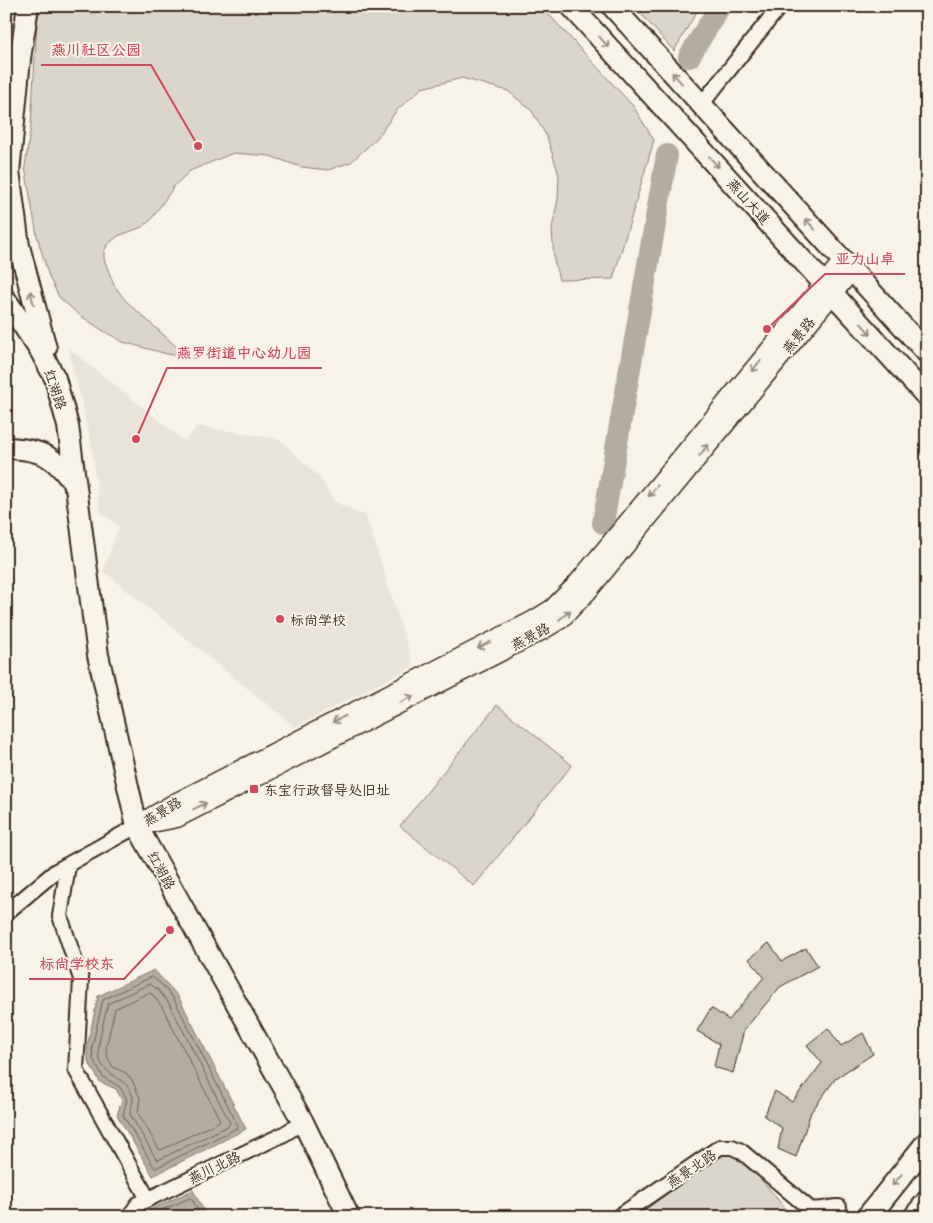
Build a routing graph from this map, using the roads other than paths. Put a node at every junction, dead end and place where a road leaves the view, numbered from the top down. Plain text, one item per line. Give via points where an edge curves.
1 (14, 6) edge
2 (28, 6) edge
3 (572, 6) edge
4 (612, 6) edge
5 (780, 6) edge
6 (6, 56) edge
7 (702, 105) junction
8 (9, 171) junction
9 (6, 200) edge
10 (847, 266) junction
11 (828, 288) junction
12 (6, 300) edge
13 (6, 320) edge
14 (927, 353) edge
15 (55, 378) junction
16 (927, 397) edge
17 (6, 448) edge
18 (77, 488) junction
19 (138, 826) junction
20 (68, 866) junction
21 (6, 913) edge
22 (303, 1122) junction
23 (927, 1143) edge
24 (148, 1199) junction
25 (927, 1202) edge
26 (839, 1207) dead end
27 (129, 1217) edge
28 (349, 1217) edge
29 (618, 1217) edge
30 (868, 1217) edge
31 (915, 1217) edge

1 - 6 main road
2 - 8 main road
3 -> 11 main road, 燕山大道
7 -> 4 main road
5 - 7 street
10 -> 7 main road
8 - 9 main road
15 -> 8 main road via 19,246
10 - 11 street, 燕景路
10 - 14 main road
11 -> 16 main road, 燕山大道
11 - 19 street, 燕景路 via 576,585 552,609 173,804
12 - 15 main road, 红湖路 via 42,352
13 - 18 main road, 红湖路 via 42,383
15 - 18 main road, 红湖路 via 68,426
17 - 18 main road via 25,448 52,458
18 - 19 main road, 红湖路 via 98,654
19 - 20 street
19 - 22 main road, 红湖路
20 - 21 street via 56,871
20 - 24 street via 60,916 81,979 76,1070
22 - 24 street, 燕川北路
22 - 28 main road, 红湖路
23 -> 30 main road
24 - 27 street, 燕川北路 via 138,1204
25 - 31 main road
26 - 29 street, 燕景北路 via 810,1209 741,1151 720,1147

